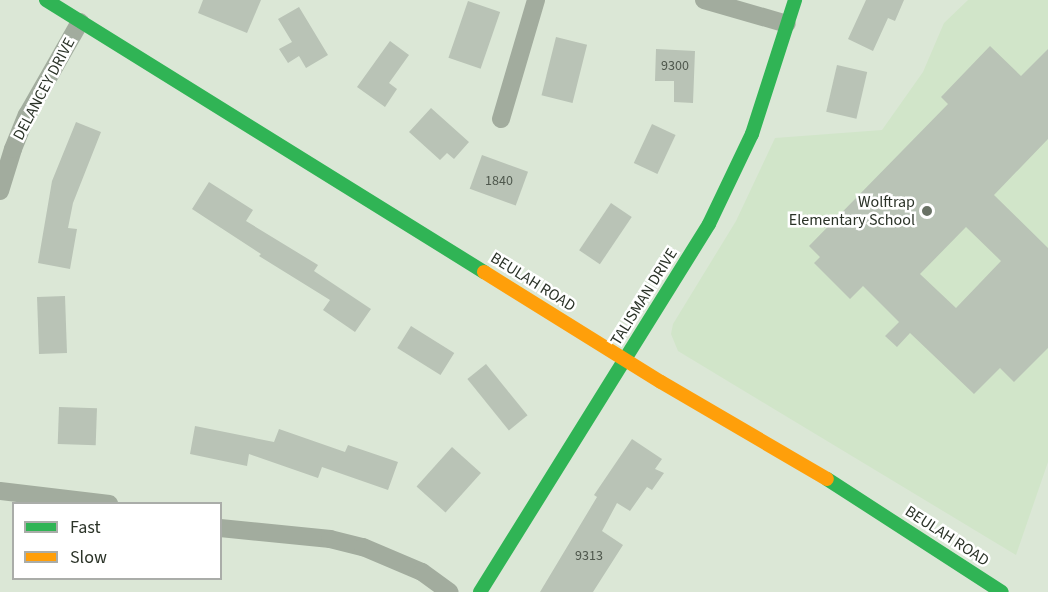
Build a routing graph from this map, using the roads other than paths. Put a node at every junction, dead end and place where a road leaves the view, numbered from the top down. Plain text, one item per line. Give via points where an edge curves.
1 (46, 0) edge
2 (536, 0) edge
3 (704, 0) edge
4 (795, 0) edge
5 (80, 22) junction
6 (787, 24) junction
7 (501, 118) dead end
8 (0, 191) edge
9 (625, 359) junction
10 (0, 491) edge
11 (92, 502) edge
12 (222, 528) edge
13 (450, 592) edge
14 (480, 592) edge
15 (1002, 592) edge

1 - 5 main road, BEULAH ROAD
2 - 7 street
3 - 6 street
4 - 6 main road, TALISMAN DRIVE
5 - 8 street, DELANCEY DRIVE via 27,115
5 - 9 main road, BEULAH ROAD
6 - 9 main road, TALISMAN DRIVE via 739,163 709,224
9 - 14 main road, TALISMAN DRIVE
9 - 15 main road, BEULAH ROAD via 857,497
10 - 11 street
12 - 13 street via 330,539 363,547 422,572

